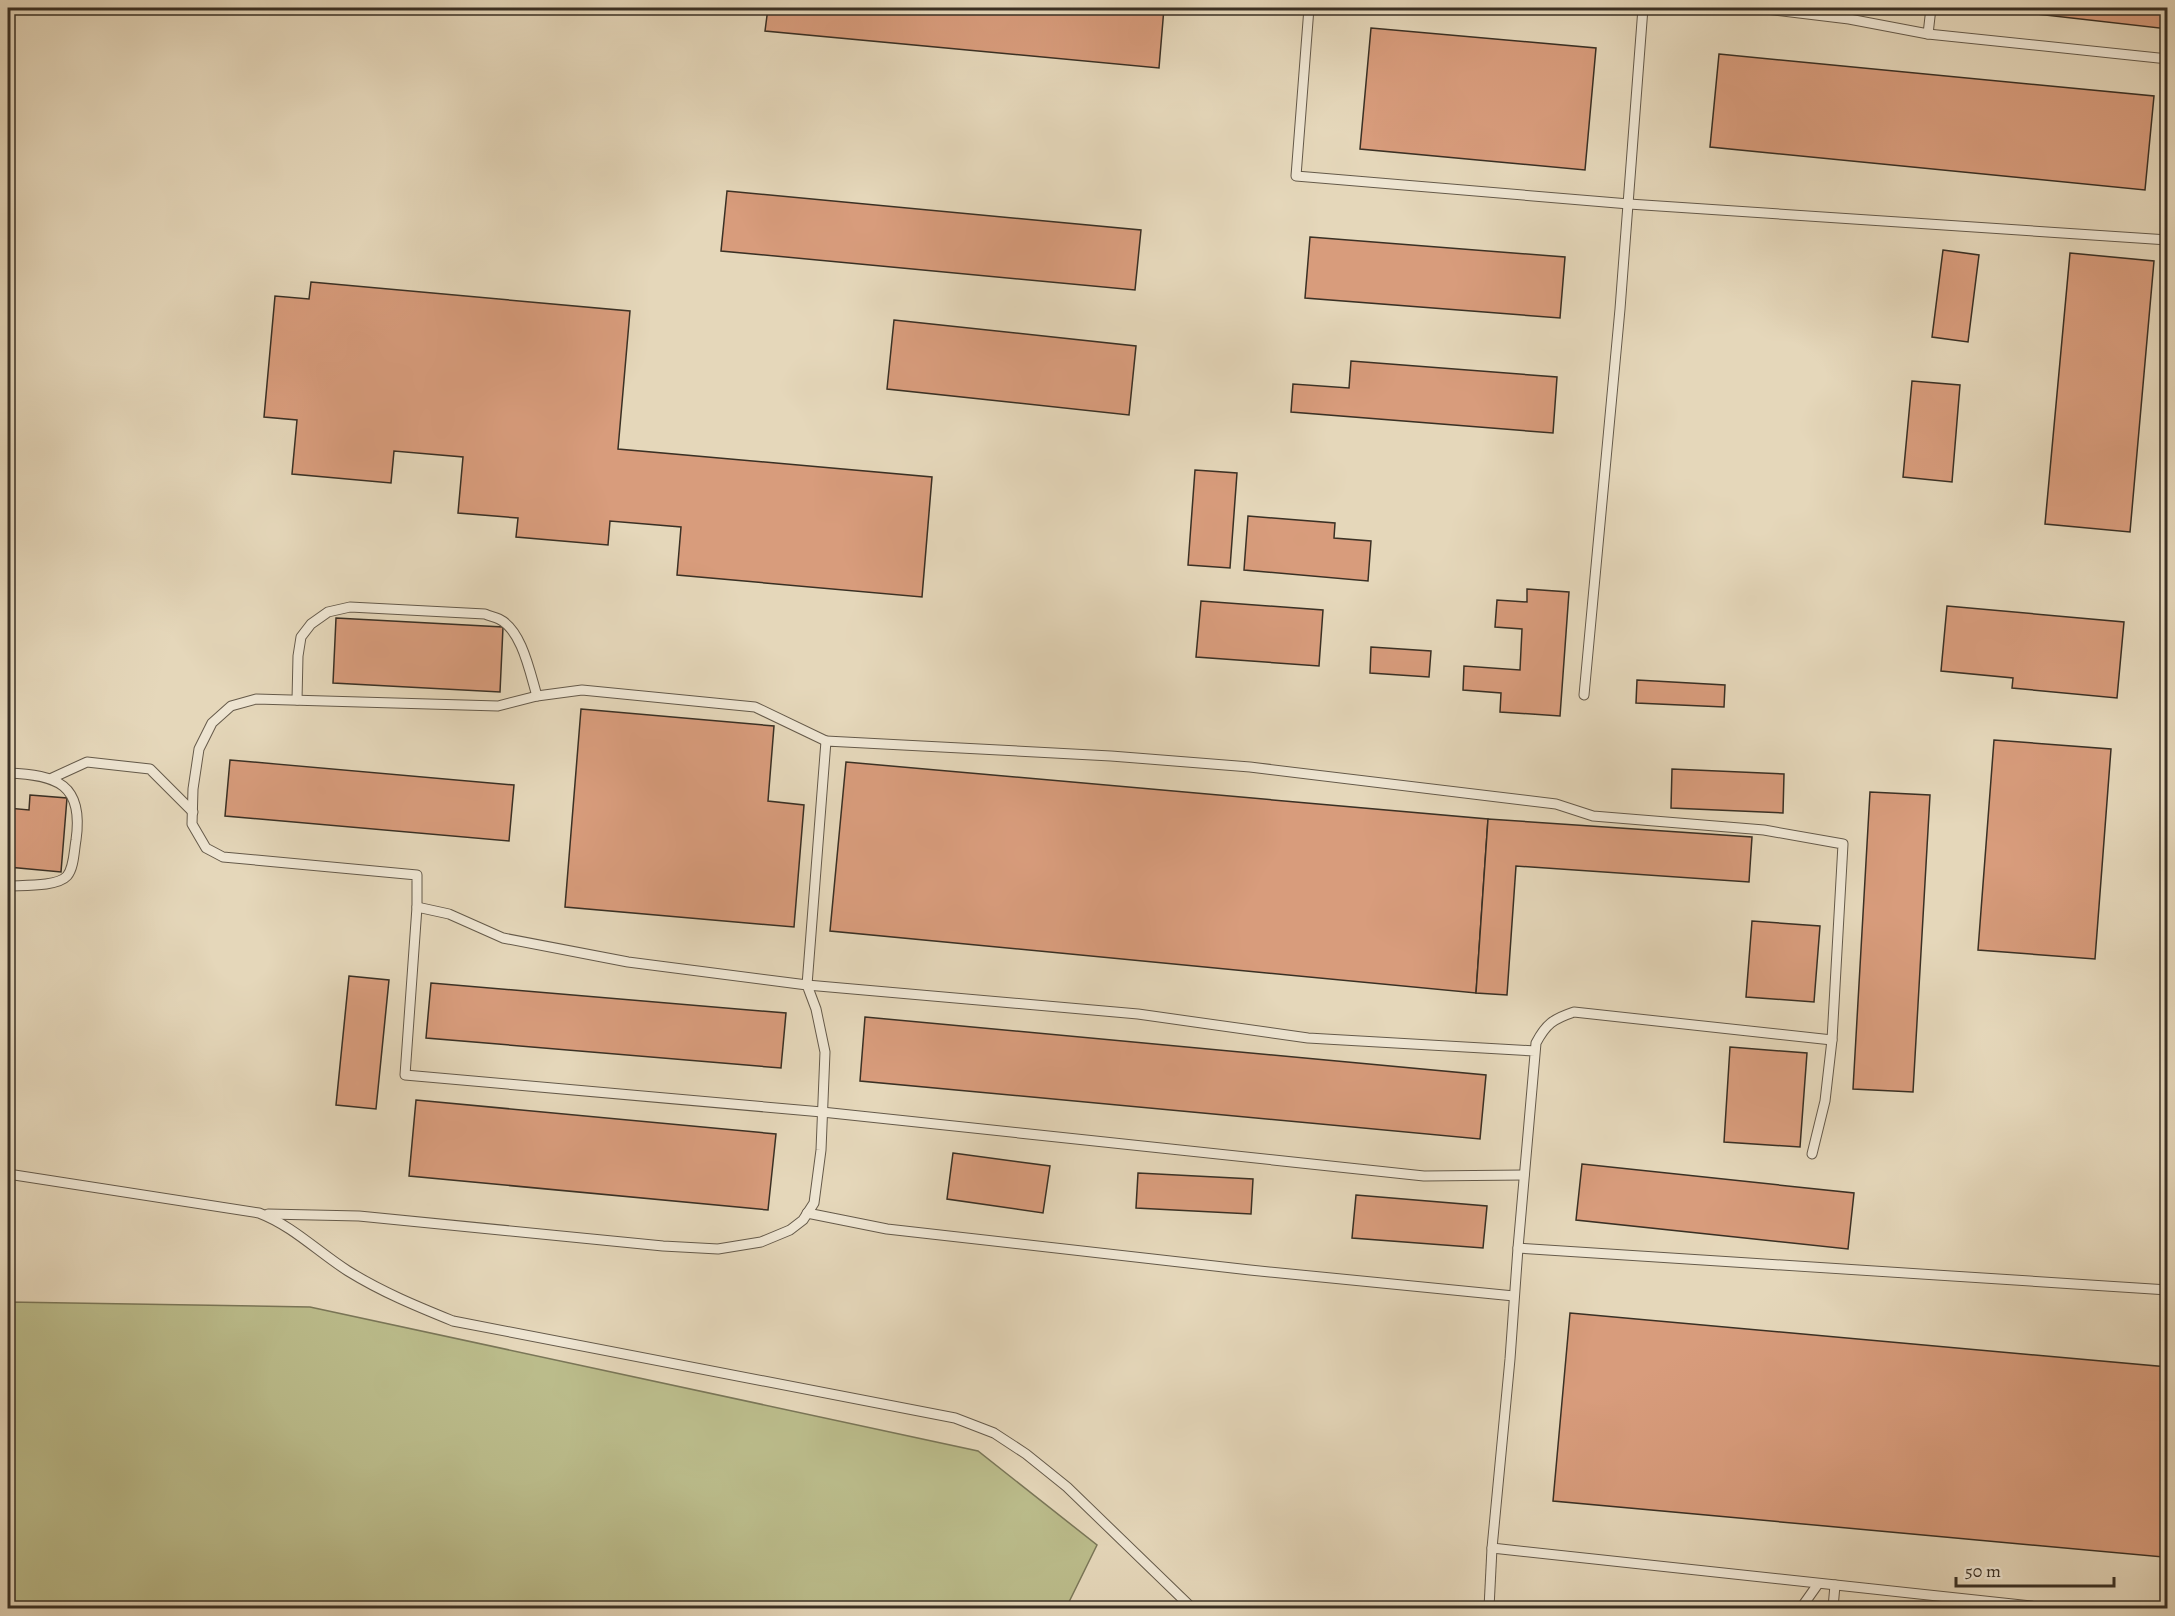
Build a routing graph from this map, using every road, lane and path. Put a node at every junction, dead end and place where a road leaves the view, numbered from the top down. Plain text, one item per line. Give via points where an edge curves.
1 (1309, 8) edge
2 (1643, 8) edge
3 (1758, 8) edge
4 (1931, 8) edge
5 (1928, 34) junction
6 (2168, 59) edge
7 (1629, 204) junction
8 (2168, 240) edge
9 (1584, 694) dead end
10 (537, 696) junction
11 (297, 700) junction
12 (826, 741) junction
13 (8, 773) edge
14 (52, 778) junction
15 (193, 812) junction
16 (8, 886) edge
17 (417, 907) junction
18 (807, 985) junction
19 (1832, 1040) junction
20 (1535, 1051) junction
21 (822, 1112) junction
22 (1812, 1154) dead end
23 (8, 1174) edge
24 (1524, 1176) junction
25 (807, 1213) junction
26 (260, 1214) junction
27 (1518, 1248) junction
28 (2168, 1290) edge
29 (1514, 1296) junction
30 (1492, 1548) junction
31 (1818, 1584) junction
32 (1835, 1586) junction
33 (1192, 1608) edge
34 (1488, 1608) edge
35 (1801, 1608) edge
36 (1833, 1608) edge
37 (2049, 1608) edge

1 - 7 lane via 1296,176
2 - 7 lane
3 - 5 lane
4 - 5 lane
5 - 6 lane
7 - 8 lane
7 - 9 lane
10 - 11 lane via 498,706
10 - 11 lane via 518,641 499,619 485,614 350,607 328,612 301,637
10 - 12 lane via 582,690 755,707
11 - 15 lane via 256,699 231,706 212,723 199,749
12 - 18 lane
12 - 19 lane via 1250,767 1556,804 1593,816 1764,830 1843,844
13 - 14 lane
14 - 15 lane via 87,762 150,769
14 - 16 lane via 68,789 75,803 77,832 72,866 67,876 56,883
15 - 17 lane via 192,824 206,848 223,856 417,875
17 - 18 lane via 448,914 503,939 628,962
17 - 21 lane via 405,1075
18 - 20 lane via 1138,1014 1308,1038
18 - 21 lane via 825,1052
19 - 20 lane via 1574,1012 1556,1018 1544,1029
19 - 22 lane via 1825,1101
20 - 24 lane
21 - 24 lane via 1425,1176
21 - 25 lane via 814,1203
23 - 26 lane
24 - 27 lane
25 - 26 lane via 790,1230 761,1242 718,1249 359,1216
25 - 29 lane via 946,1235
26 - 33 lane via 277,1220 348,1271 398,1300 453,1321 955,1418 994,1433 1067,1487
27 - 28 lane
27 - 29 lane
29 - 30 lane
30 - 31 lane
30 - 34 lane
31 - 32 lane
31 - 35 lane
32 - 36 lane
32 - 37 lane

